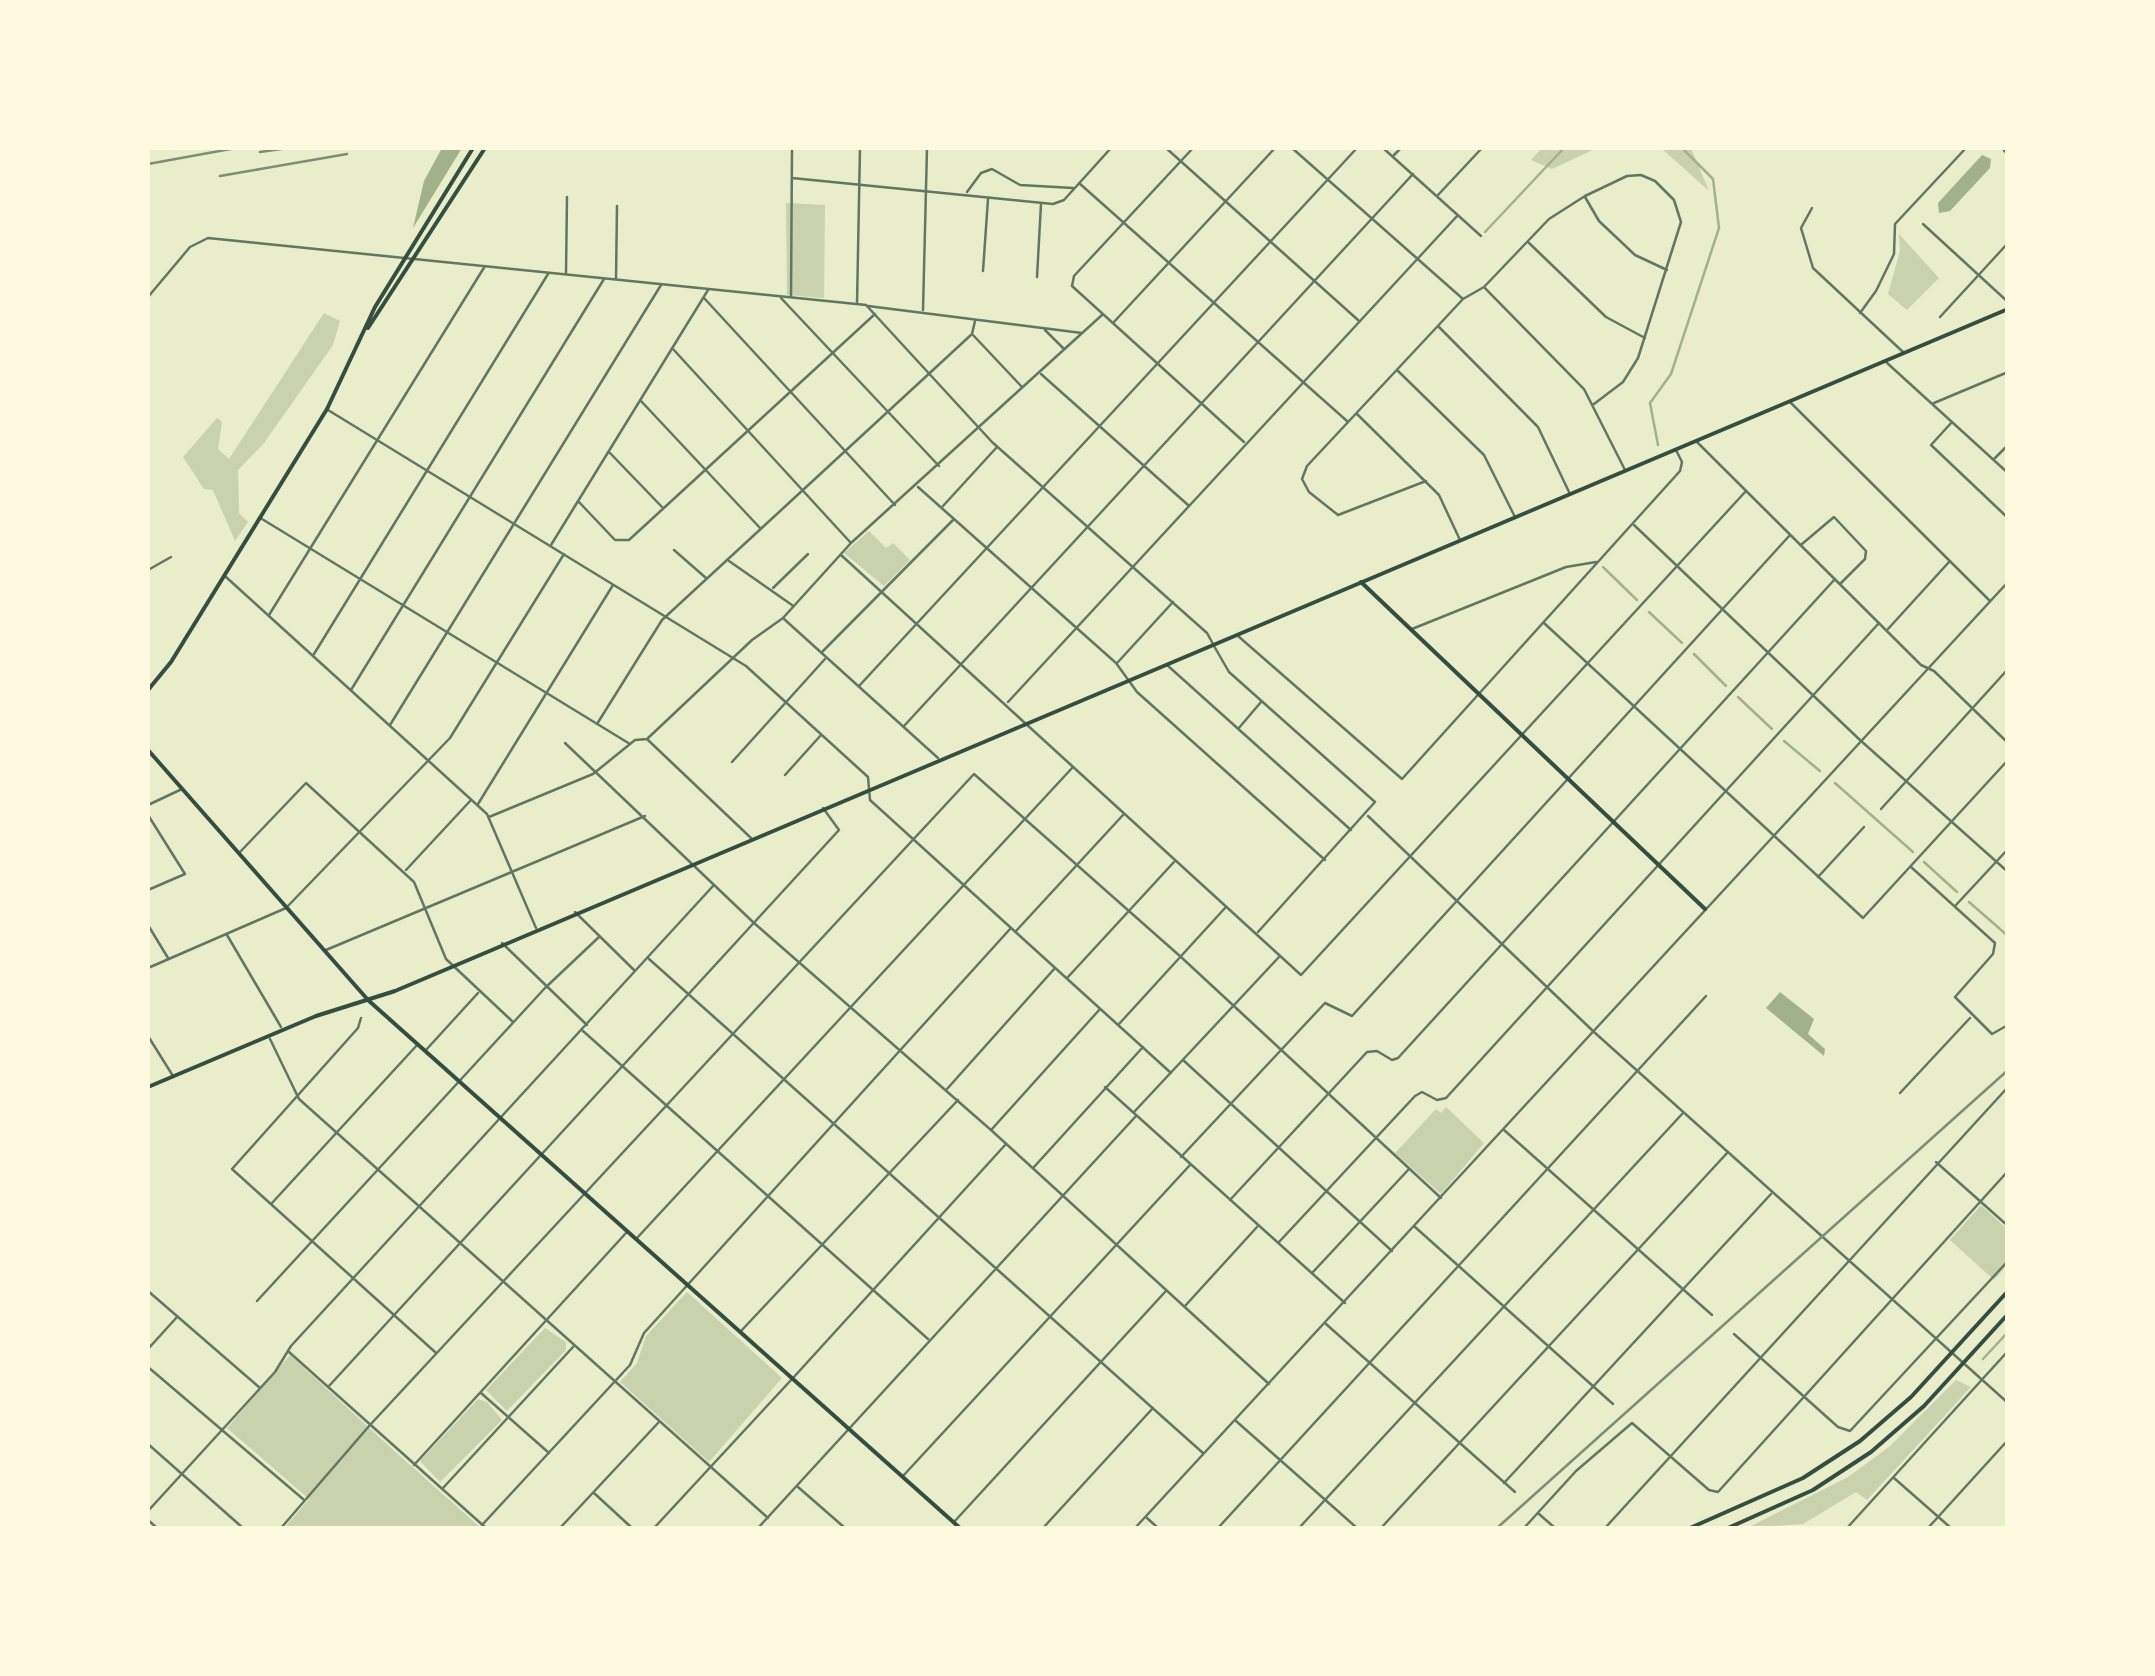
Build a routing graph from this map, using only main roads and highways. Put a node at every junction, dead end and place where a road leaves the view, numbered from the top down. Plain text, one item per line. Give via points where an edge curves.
1 (474, 148) edge
2 (484, 149) edge
3 (2008, 306) edge
4 (366, 331) junction
5 (1361, 582) junction
6 (148, 690) edge
7 (148, 750) edge
8 (1705, 909) road end
9 (368, 1000) junction
10 (148, 1087) edge
11 (2008, 1290) edge
12 (2008, 1314) edge
13 (960, 1528) edge
14 (1690, 1528) edge
15 (1728, 1528) edge

1 - 4 main road via 374,307
2 - 4 main road
3 - 5 main road
4 - 6 main road via 261,518
5 - 8 main road
5 - 9 main road
7 - 9 main road
9 - 10 main road
9 - 13 main road
11 - 14 main road via 1894,1413 1840,1455 1784,1488
12 - 15 main road via 1906,1423 1852,1466

